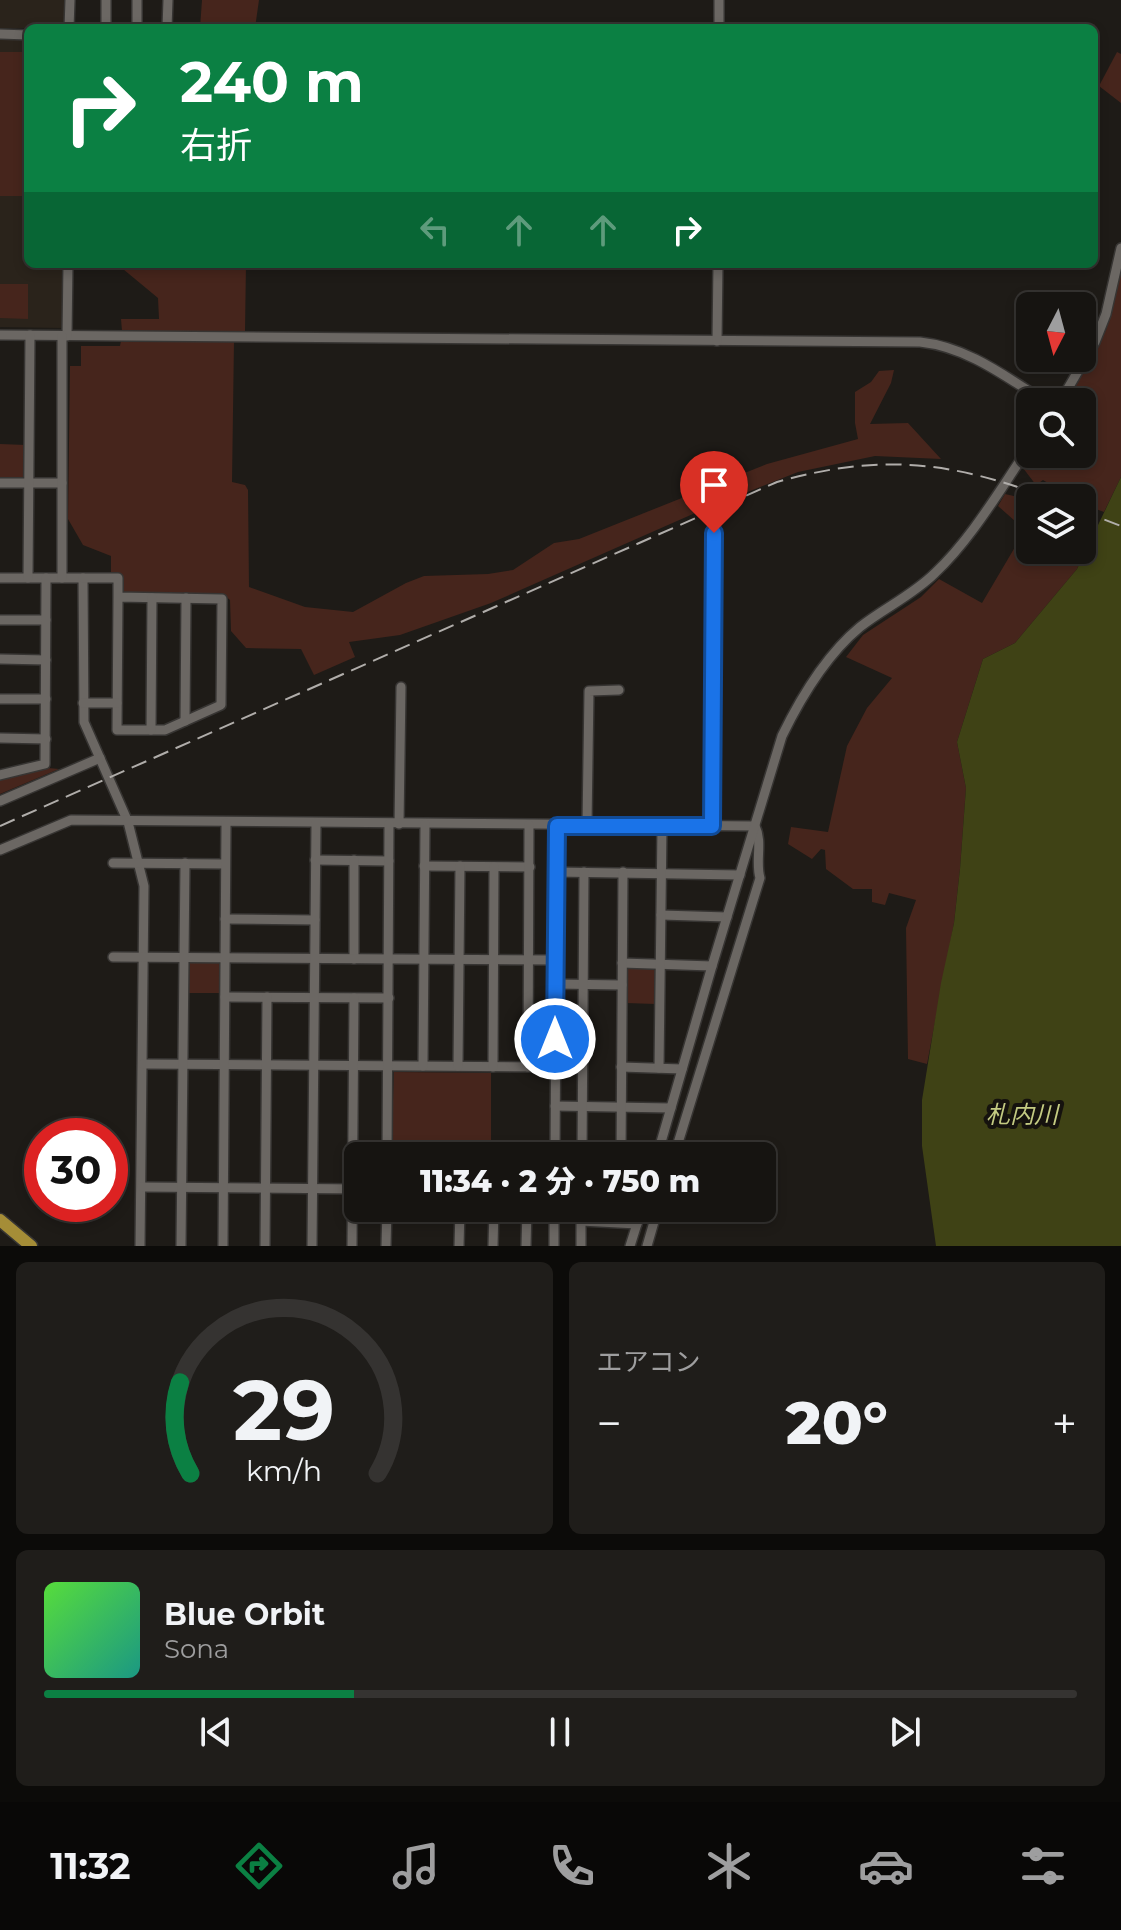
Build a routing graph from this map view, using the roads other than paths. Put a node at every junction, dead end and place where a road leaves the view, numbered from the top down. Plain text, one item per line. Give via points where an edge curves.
1 (70, 0) edge
2 (106, 0) edge
3 (137, 0) edge
4 (168, 0) edge
5 (719, 0) edge
6 (69, 24) edge
7 (106, 24) edge
8 (137, 24) edge
9 (167, 24) edge
10 (719, 24) edge
11 (0, 34) edge
12 (24, 35) edge
13 (1121, 248) edge
14 (68, 268) edge
15 (718, 268) edge
16 (0, 335) edge
17 (30, 335) junction
18 (65, 336) junction
19 (717, 341) junction
20 (1024, 388) edge
21 (1068, 388) edge
22 (1016, 466) edge
23 (0, 483) edge
24 (29, 483) junction
25 (62, 483) junction
26 (714, 533) dead end
27 (0, 578) edge
28 (28, 578) junction
29 (46, 578) junction
30 (62, 578) junction
31 (83, 578) junction
32 (118, 597) junction
33 (152, 598) junction
34 (186, 598) junction
35 (0, 620) edge
36 (46, 620) junction
37 (0, 659) edge
38 (46, 660) junction
39 (401, 687) dead end
40 (619, 690) dead end
41 (0, 699) edge
42 (46, 699) junction
43 (83, 703) junction
44 (117, 703) junction
45 (185, 721) junction
46 (151, 730) junction
47 (0, 738) edge
48 (46, 739) junction
49 (100, 758) junction
50 (0, 775) edge
51 (0, 801) edge
52 (128, 822) junction
53 (226, 823) junction
54 (316, 823) junction
55 (394, 824) junction
56 (425, 824) junction
57 (529, 825) junction
58 (587, 825) junction
59 (557, 826) junction
60 (662, 826) junction
61 (712, 826) junction
62 (755, 826) junction
63 (0, 850) edge
64 (315, 860) junction
65 (354, 860) junction
66 (389, 861) junction
67 (113, 863) dead end
68 (138, 863) junction
69 (185, 863) junction
70 (225, 864) junction
71 (424, 866) junction
72 (460, 866) junction
73 (494, 867) junction
74 (530, 867) junction
75 (556, 872) junction
76 (584, 872) junction
77 (623, 872) junction
78 (661, 872) junction
79 (740, 875) junction
80 (661, 915) junction
81 (727, 917) junction
82 (225, 919) junction
83 (315, 920) junction
84 (113, 957) dead end
85 (144, 957) junction
86 (184, 958) junction
87 (225, 958) junction
88 (315, 958) junction
89 (354, 959) junction
90 (389, 959) junction
91 (424, 959) junction
92 (459, 959) junction
93 (494, 960) junction
94 (529, 960) junction
95 (556, 960) junction
96 (622, 963) junction
97 (660, 963) junction
98 (712, 966) junction
99 (556, 984) junction
100 (583, 984) junction
101 (622, 985) junction
102 (225, 997) junction
103 (267, 997) junction
104 (315, 997) junction
105 (354, 998) junction
106 (389, 998) junction
107 (143, 1064) junction
108 (183, 1064) junction
109 (224, 1064) junction
110 (268, 1065) junction
111 (314, 1065) junction
112 (354, 1065) junction
113 (388, 1066) junction
114 (423, 1066) junction
115 (458, 1066) junction
116 (493, 1067) junction
117 (528, 1067) junction
118 (555, 1067) junction
119 (621, 1067) junction
120 (659, 1068) junction
121 (682, 1069) junction
122 (582, 1105) junction
123 (555, 1106) junction
124 (621, 1106) junction
125 (671, 1108) junction
126 (355, 1142) edge
127 (387, 1142) edge
128 (555, 1142) edge
129 (582, 1142) edge
130 (621, 1142) edge
131 (661, 1142) edge
132 (678, 1142) edge
133 (142, 1187) junction
134 (182, 1187) junction
135 (223, 1188) junction
136 (266, 1188) junction
137 (313, 1189) junction
138 (344, 1189) edge
139 (0, 1220) edge
140 (354, 1222) edge
141 (387, 1222) edge
142 (460, 1222) edge
143 (494, 1222) edge
144 (527, 1222) edge
145 (554, 1222) edge
146 (581, 1222) edge
147 (600, 1222) edge
148 (654, 1222) edge
149 (637, 1224) joint
150 (0, 1231) edge
151 (18, 1246) edge
152 (31, 1246) edge
153 (140, 1246) edge
154 (181, 1246) edge
155 (223, 1246) edge
156 (265, 1246) edge
157 (312, 1246) edge
158 (352, 1246) edge
159 (386, 1246) edge
160 (459, 1246) edge
161 (493, 1246) edge
162 (526, 1246) edge
163 (554, 1246) edge
164 (581, 1246) edge
165 (630, 1246) edge
166 (647, 1246) edge

1 - 6 street
2 - 7 street
3 - 8 street
4 - 9 street
5 - 10 street
11 - 12 street
13 - 21 street via 1106,314
14 - 18 street
15 - 19 street
16 - 17 street
17 - 18 street
17 - 24 street
18 - 19 street
18 - 25 street
19 - 20 street via 940,344 971,355
22 - 62 street via 961,546 913,592 853,634 814,681 782,736
23 - 24 street
24 - 25 street
24 - 28 street
25 - 30 street
26 - 61 street
27 - 28 street
28 - 29 street
29 - 30 street
29 - 36 street
30 - 31 street
31 - 32 street via 118,578
31 - 43 street
32 - 33 street
32 - 44 street
33 - 34 street
33 - 46 street
34 - 45 street
34 - 45 street via 222,599 222,614 221,705
35 - 36 street
36 - 38 street
37 - 38 street
38 - 42 street
39 - 55 street
40 - 58 street via 589,691
41 - 42 street
42 - 48 street
43 - 44 street
43 - 49 street via 86,727
44 - 46 street via 117,730
45 - 46 street
47 - 48 street
48 - 50 street via 45,764
49 - 51 street
49 - 52 street
52 - 53 street
52 - 63 street via 71,820
52 - 68 street
53 - 54 street
53 - 70 street
54 - 55 street
54 - 64 street
55 - 56 street
55 - 66 street
56 - 57 street
56 - 71 street
57 - 59 street
57 - 74 street
58 - 59 street
58 - 60 street
59 - 75 street
60 - 61 street
60 - 78 street
61 - 62 street
62 - 79 street
62 - 132 street via 760,878
64 - 65 street
64 - 83 street
65 - 66 street
65 - 89 street
66 - 90 street
67 - 68 street
68 - 69 street
68 - 85 street via 144,886
69 - 70 street
69 - 86 street
70 - 82 street
71 - 72 street
71 - 91 street
72 - 73 street
72 - 92 street
73 - 74 street
73 - 93 street
74 - 94 street
75 - 76 street
75 - 95 street
76 - 77 street
76 - 100 street
77 - 78 street
77 - 96 street
78 - 79 street
78 - 80 street
79 - 81 street
80 - 81 street
80 - 97 street
81 - 98 street
82 - 83 street
82 - 87 street
83 - 88 street
84 - 85 street
85 - 86 street
85 - 107 street
86 - 87 street
86 - 108 street
87 - 88 street
87 - 102 street
88 - 89 street
88 - 104 street
89 - 90 street
90 - 91 street
90 - 106 street
91 - 92 street
91 - 114 street
92 - 93 street
92 - 115 street
93 - 94 street
93 - 116 street
94 - 95 street
94 - 117 street
95 - 99 street
96 - 97 street
96 - 101 street
97 - 98 street
97 - 120 street
98 - 121 street
99 - 100 street
99 - 118 street
100 - 101 street
100 - 122 street
101 - 119 street
102 - 103 street
102 - 109 street
103 - 104 street
103 - 110 street
104 - 105 street
104 - 111 street
105 - 106 street
105 - 112 street
106 - 113 street
107 - 108 street
107 - 133 street
108 - 109 street
108 - 134 street
109 - 110 street
109 - 135 street
110 - 111 street
110 - 136 street
111 - 112 street
111 - 137 street
112 - 113 street
112 - 126 street
113 - 114 street
113 - 127 street
114 - 115 street
115 - 116 street
116 - 117 street
117 - 118 street
118 - 123 street
119 - 120 street
119 - 124 street
120 - 121 street
121 - 125 street
122 - 123 street
122 - 124 street
122 - 129 street
123 - 128 street
124 - 125 street
124 - 130 street
125 - 131 street
133 - 134 street
133 - 153 street
134 - 135 street
134 - 154 street
135 - 136 street
135 - 155 street
136 - 137 street
136 - 156 street
137 - 138 street
137 - 157 street
139 - 152 highway
140 - 158 street
141 - 159 street
142 - 160 street
143 - 161 street
144 - 162 street
145 - 163 street
146 - 164 street
147 - 149 street
148 - 166 street
149 - 165 street
150 - 151 highway

